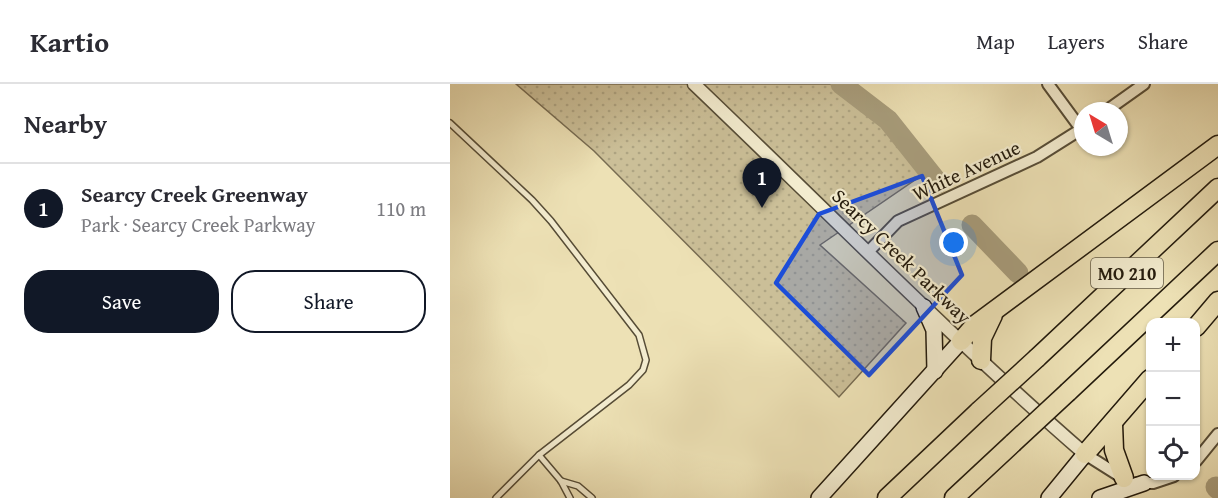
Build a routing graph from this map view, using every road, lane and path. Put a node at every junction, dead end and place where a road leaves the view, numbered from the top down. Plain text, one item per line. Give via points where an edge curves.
1 (694, 84) edge
2 (1048, 84) edge
3 (1144, 84) edge
4 (1119, 102) edge
5 (1074, 118) edge
6 (450, 123) edge
7 (1074, 133) edge
8 (1218, 145) edge
9 (1218, 188) edge
10 (868, 251) junction
11 (1218, 251) edge
12 (1218, 302) edge
13 (924, 307) junction
14 (993, 314) junction
15 (1200, 322) edge
16 (961, 341) junction
17 (981, 360) junction
18 (934, 371) junction
19 (1146, 384) edge
20 (1113, 424) junction
21 (1218, 434) edge
22 (1085, 454) junction
23 (539, 455) junction
24 (1200, 456) edge
25 (1124, 478) junction
26 (1166, 480) edge
27 (561, 481) junction
28 (1144, 483) junction
29 (496, 498) edge
30 (570, 498) edge
31 (592, 498) edge
32 (819, 498) edge
33 (887, 498) edge
34 (954, 498) edge
35 (1050, 498) edge
36 (1100, 498) edge

1 - 10 street, Searcy Creek Parkway
2 - 5 street
3 - 4 street
6 - 23 lane via 532,200 639,335 644,348 643,370 629,385
7 - 10 street, White Avenue via 1037,157 898,221
8 - 14 highway
9 - 33 highway, MO 210, bridge
10 - 13 street, Searcy Creek Parkway
11 - 34 highway, MO 210, bridge
12 - 15 highway
13 - 16 street, Searcy Creek Parkway
13 - 18 main road via 934,330
14 - 16 highway via 975,325
14 - 17 highway via 982,338
16 - 17 street, Searcy Creek Parkway
16 - 18 main road
17 - 22 street, Searcy Creek Parkway
18 - 32 main road
19 - 20 highway
20 - 22 highway
20 - 25 highway via 1114,450
21 - 24 street
22 - 25 street
22 - 35 main road
23 - 27 lane
23 - 29 lane
25 - 28 street
26 - 28 street
27 - 30 lane
27 - 31 lane via 578,486
28 - 36 main road

